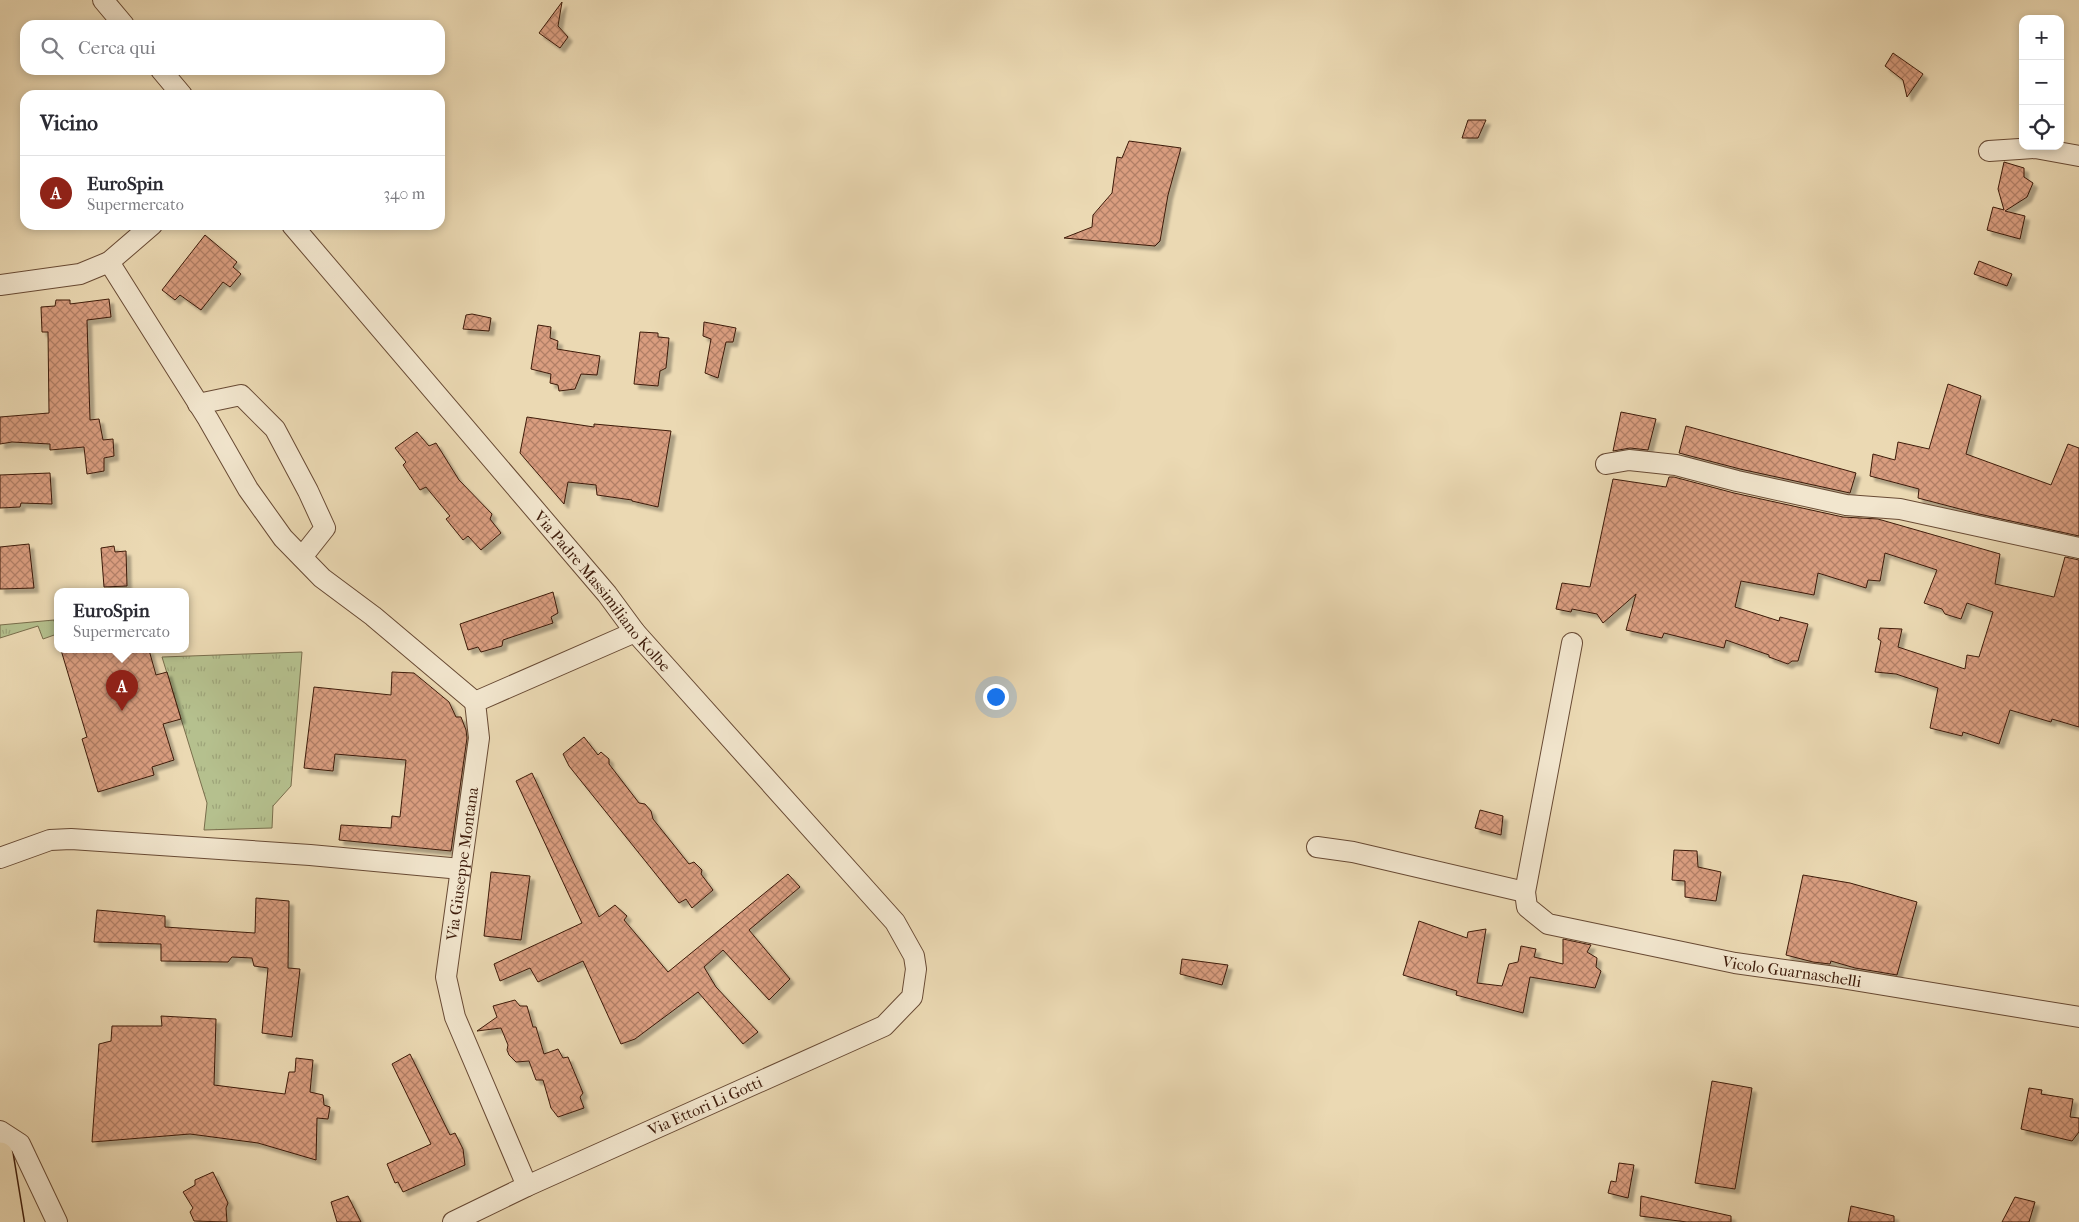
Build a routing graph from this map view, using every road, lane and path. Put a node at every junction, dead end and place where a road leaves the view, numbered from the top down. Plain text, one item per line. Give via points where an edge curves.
1 (103, 0) edge
2 (120, 20) edge
3 (165, 75) edge
4 (178, 90) edge
5 (1989, 150) dead end
6 (2079, 156) edge
7 (146, 230) edge
8 (296, 230) edge
9 (110, 262) junction
10 (0, 285) edge
11 (198, 404) junction
12 (1606, 464) dead end
13 (2079, 548) edge
14 (302, 557) junction
15 (635, 632) junction
16 (1572, 644) dead end
17 (475, 702) junction
18 (1317, 847) dead end
19 (0, 858) edge
20 (461, 869) junction
21 (1525, 892) junction
22 (914, 956) joint
23 (2079, 1017) edge
24 (0, 1130) edge
25 (0, 1155) edge
26 (526, 1186) junction
27 (11, 1222) edge
28 (57, 1222) edge
29 (453, 1222) edge

1 - 2 street
3 - 4 street
5 - 6 street via 2035,148
7 - 9 street
8 - 15 street, Via Padre Massimiliano Kolbe via 607,594
9 - 10 street via 80,274
9 - 11 street
11 - 14 street via 248,489 283,538
11 - 14 street via 241,395 275,429 325,528
12 - 13 street via 1629,460 1676,465 1846,505 1900,509
14 - 17 street via 322,578 373,616
15 - 17 street
15 - 22 street, Via Padre Massimiliano Kolbe via 895,922
16 - 21 street
17 - 20 street, Via Giuseppe Montana via 479,738
18 - 21 street via 1354,852
19 - 20 street via 50,840 71,839
20 - 26 street, Via Giuseppe Montana via 446,977 455,1017
21 - 23 street, Vicolo Guarnaschelli via 1527,907 1548,924 1735,963
22 - 26 street, Via Ettori Li Gotti via 916,969 912,998 884,1026
24 - 28 street via 20,1144
25 - 27 main road
26 - 29 street, Via Ettori Li Gotti

